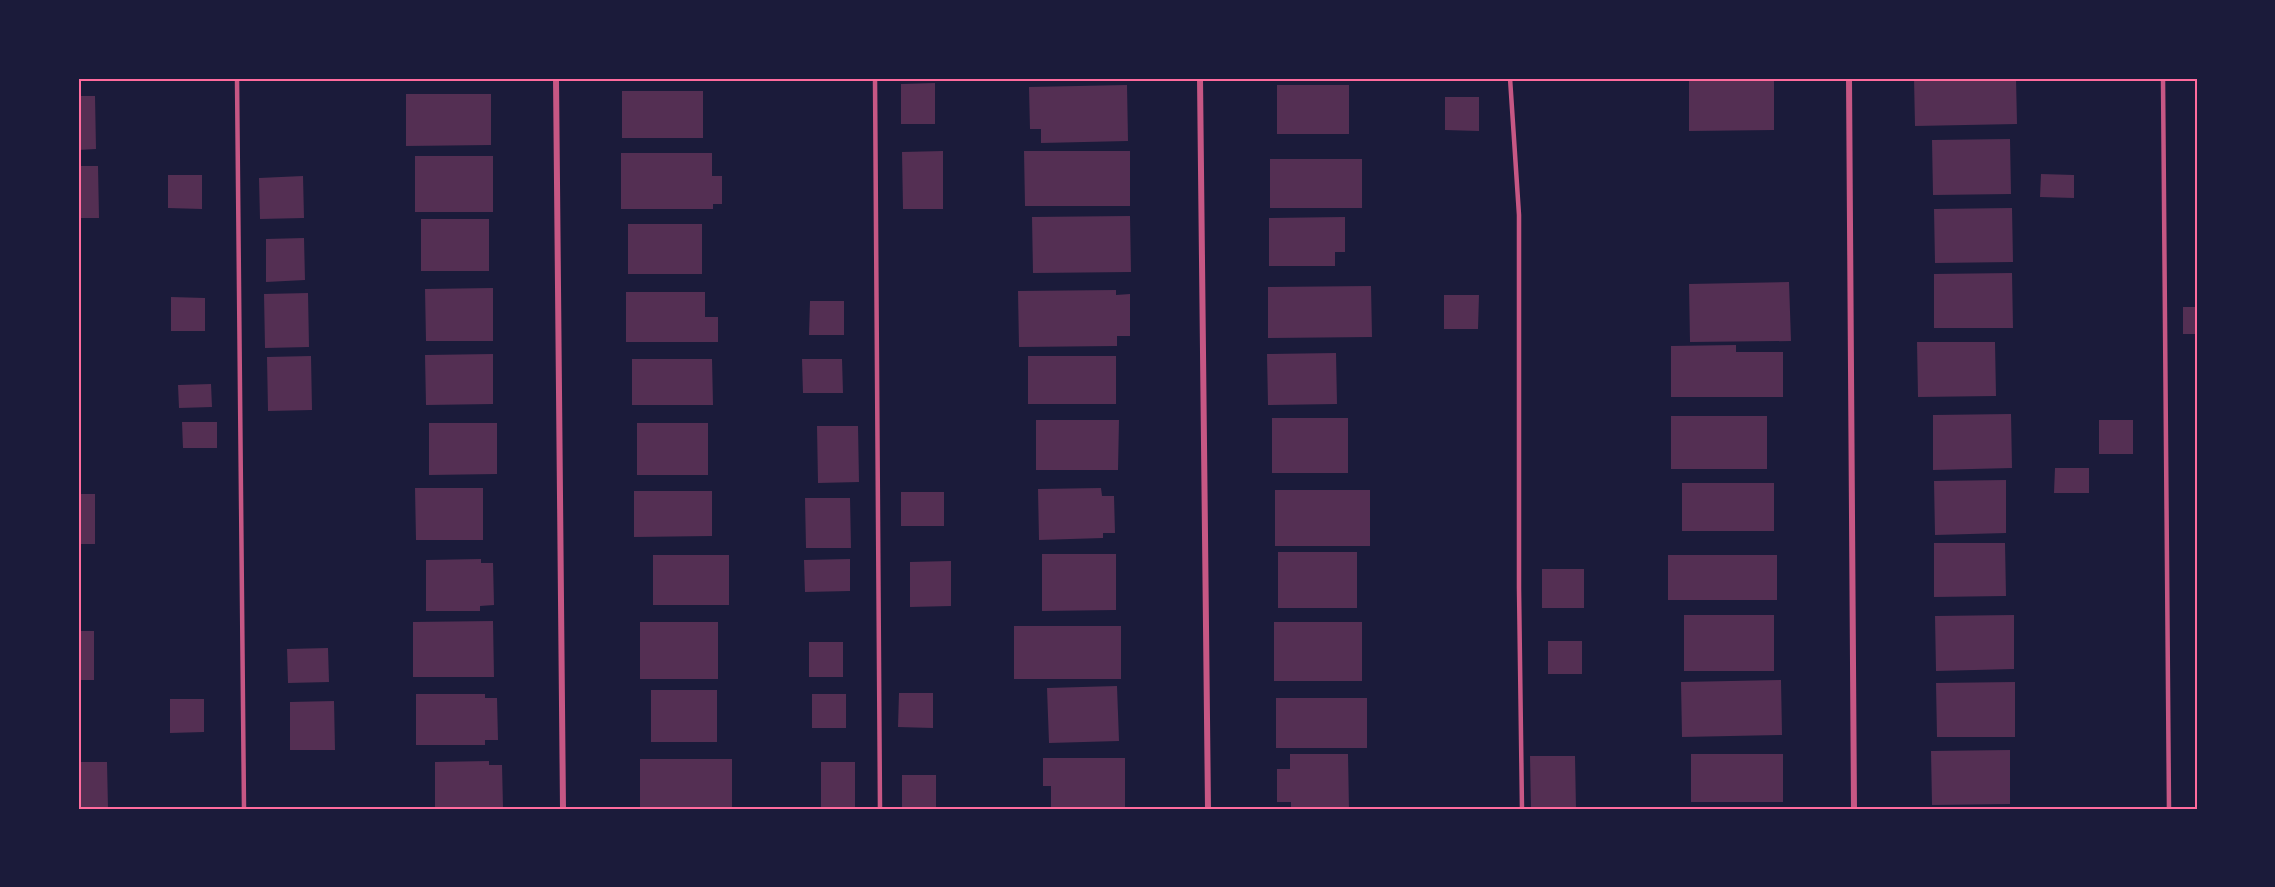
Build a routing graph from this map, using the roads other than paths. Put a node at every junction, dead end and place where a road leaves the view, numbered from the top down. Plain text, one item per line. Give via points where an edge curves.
1 (237, 78) edge
2 (556, 78) edge
3 (875, 78) edge
4 (1200, 78) edge
5 (1510, 78) edge
6 (1849, 78) edge
7 (2163, 78) edge
8 (243, 809) edge
9 (563, 809) edge
10 (880, 809) edge
11 (1208, 809) edge
12 (1522, 809) edge
13 (1854, 809) edge
14 (2169, 809) edge

1 - 8 lane
2 - 9 street
3 - 10 lane
4 - 11 street
5 - 12 lane via 1519,215
6 - 13 street
7 - 14 lane

